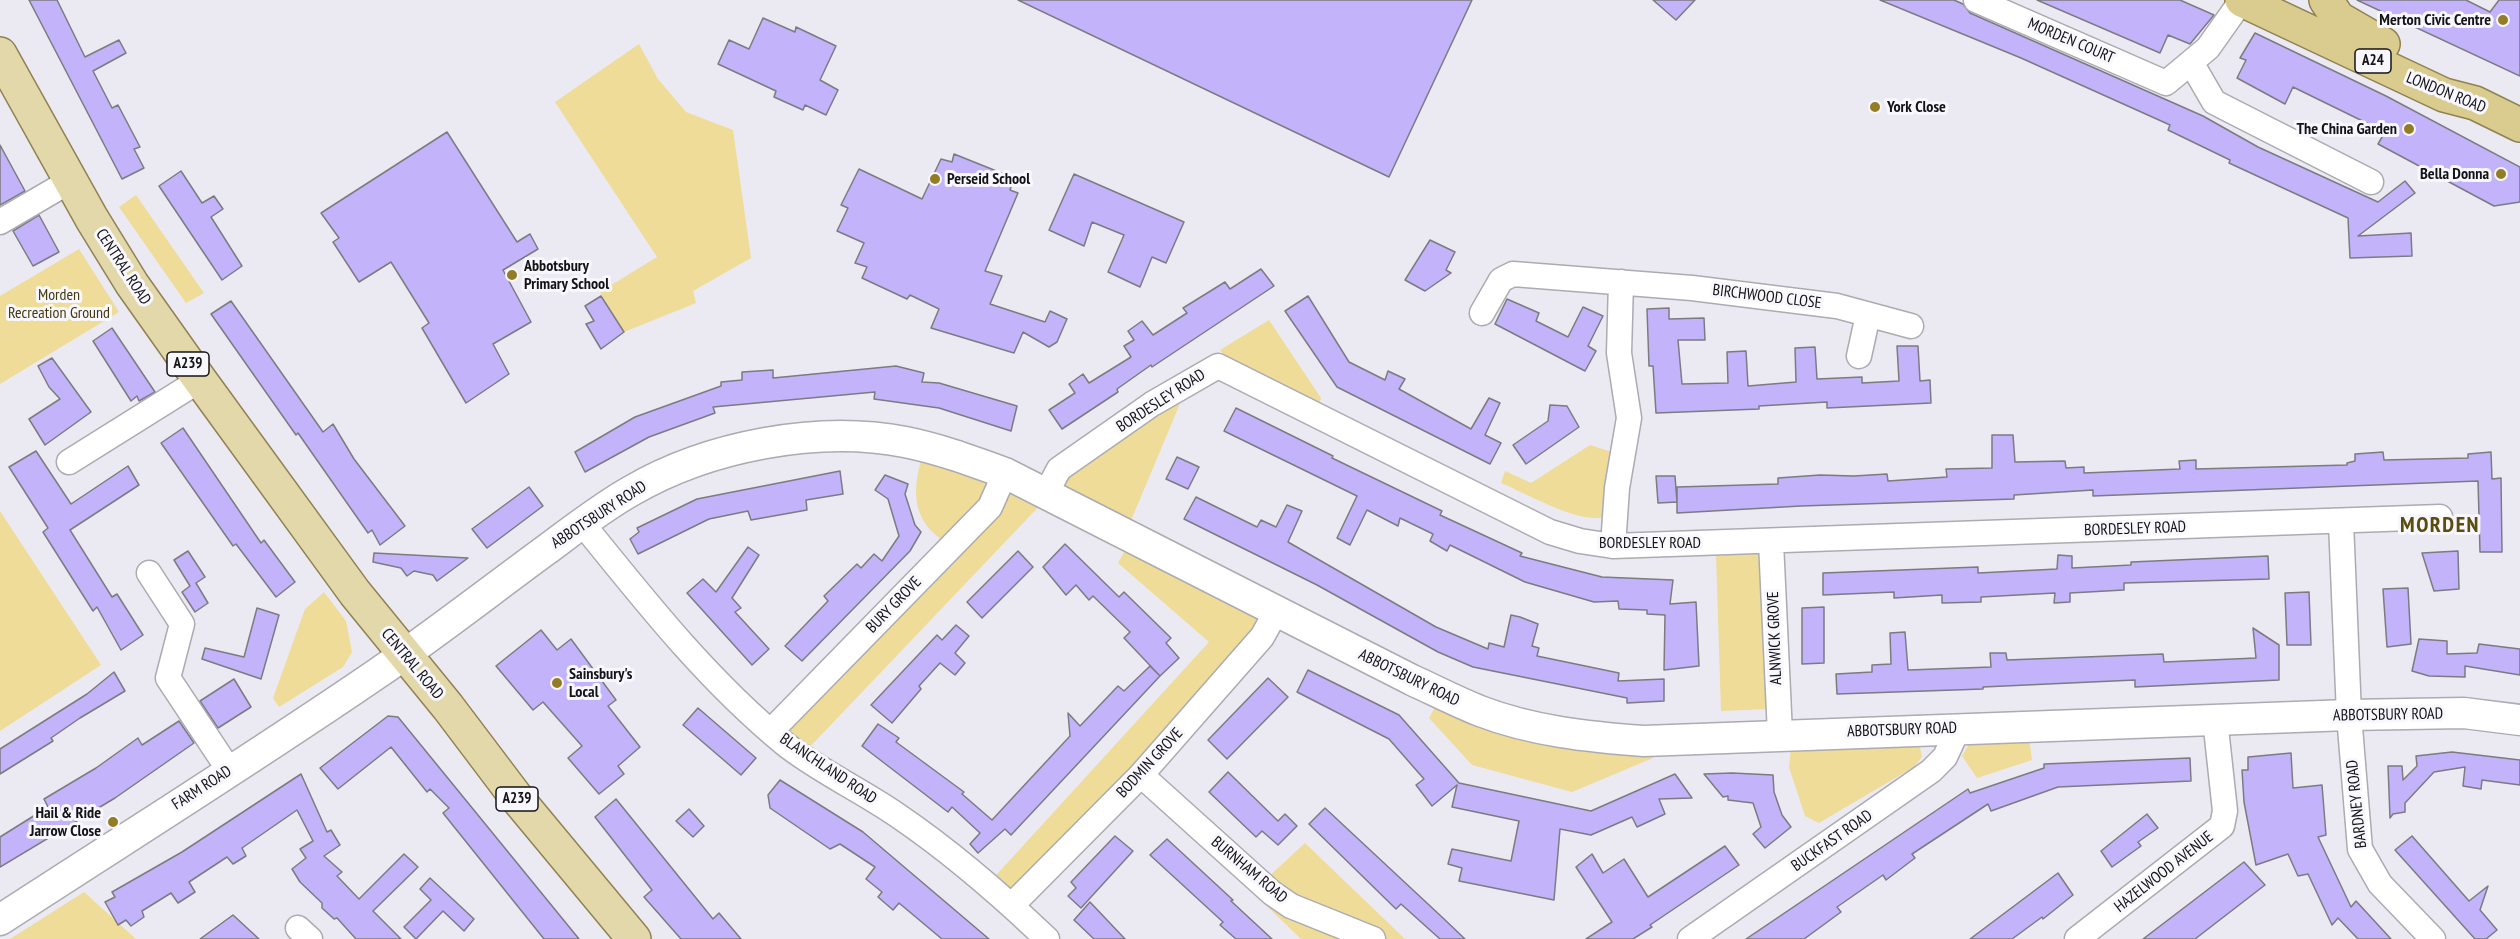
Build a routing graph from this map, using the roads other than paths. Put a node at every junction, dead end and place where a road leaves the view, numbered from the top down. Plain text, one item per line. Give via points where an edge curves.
1 (1976, 0) edge
2 (2242, 0) edge
3 (2326, 0) edge
4 (0, 54) edge
5 (2192, 64) junction
6 (2475, 103) junction
7 (2520, 125) edge
8 (70, 181) junction
9 (2371, 182) dead end
10 (0, 222) edge
11 (1622, 282) junction
12 (1482, 313) dead end
13 (1868, 315) junction
14 (1911, 326) dead end
15 (1859, 356) dead end
16 (200, 380) junction
17 (69, 462) dead end
18 (1005, 473) junction
19 (1045, 495) junction
20 (2440, 517) dead end
21 (2341, 522) junction
22 (582, 523) junction
23 (1771, 542) junction
24 (1613, 546) junction
25 (149, 573) dead end
26 (1276, 612) junction
27 (404, 656) junction
28 (2349, 715) junction
29 (2215, 719) junction
30 (2520, 720) edge
31 (1958, 729) junction
32 (772, 730) junction
33 (1780, 734) junction
34 (229, 770) junction
35 (1141, 775) junction
36 (1012, 905) junction
37 (0, 920) edge
38 (634, 939) edge
39 (1047, 939) edge
40 (1373, 939) edge
41 (1690, 939) edge
42 (2077, 939) edge
43 (2433, 939) edge

1 - 5 street, MORDEN COURT via 2166,83
2 - 5 street
2 - 6 highway, LONDON ROAD / A24 via 2444,95
3 - 6 highway, A24 via 2338,18 2351,27 2410,58
4 - 8 main road, CENTRAL ROAD / A239
5 - 9 street via 2214,102
6 - 7 highway, LONDON ROAD / A24
8 - 10 street
8 - 16 main road, CENTRAL ROAD / A239 via 132,284
11 - 12 street, BIRCHWOOD CLOSE via 1513,274 1501,280
11 - 13 street, BIRCHWOOD CLOSE via 1837,306
11 - 24 street via 1619,353 1629,418 1617,488
13 - 14 street, BIRCHWOOD CLOSE
13 - 15 street
16 - 17 street
16 - 27 main road, CENTRAL ROAD / A239
18 - 19 street, ABBOTSBURY ROAD
18 - 22 street, ABBOTSBURY ROAD via 948,452 902,441 859,437 805,439 748,446 691,463 632,490
18 - 32 street, BURY GROVE via 990,507
19 - 24 street, BORDESLEY ROAD via 1059,469 1152,404 1218,366 1550,532
19 - 26 street, ABBOTSBURY ROAD
20 - 21 street, BORDESLEY ROAD
21 - 23 street, BORDESLEY ROAD
21 - 28 street
22 - 27 street, ABBOTSBURY ROAD
22 - 32 street, BLANCHLAND ROAD via 667,628 718,682
23 - 24 street, BORDESLEY ROAD
23 - 33 street, ALNWICK GROVE
25 - 34 street via 182,624 168,678
26 - 33 street, ABBOTSBURY ROAD via 1480,711 1526,725 1580,736 1644,741
26 - 35 street, BODMIN GROVE via 1262,637
27 - 34 street, FARM ROAD
27 - 38 main road, CENTRAL ROAD / A239
28 - 29 street, ABBOTSBURY ROAD
28 - 30 street, ABBOTSBURY ROAD via 2464,713
28 - 43 street, BARDNEY ROAD via 2360,849 2380,884
29 - 31 street, ABBOTSBURY ROAD
29 - 42 street, HAZELWOOD AVENUE via 2225,811 2222,826
31 - 33 street, ABBOTSBURY ROAD
31 - 41 street, BUCKFAST ROAD via 1945,757 1931,771
32 - 36 street, BLANCHLAND ROAD via 786,744 898,816
34 - 37 street, FARM ROAD
35 - 36 street, BODMIN GROVE
35 - 40 street, BURNHAM ROAD via 1272,893 1291,906
36 - 39 street, BLANCHLAND ROAD

